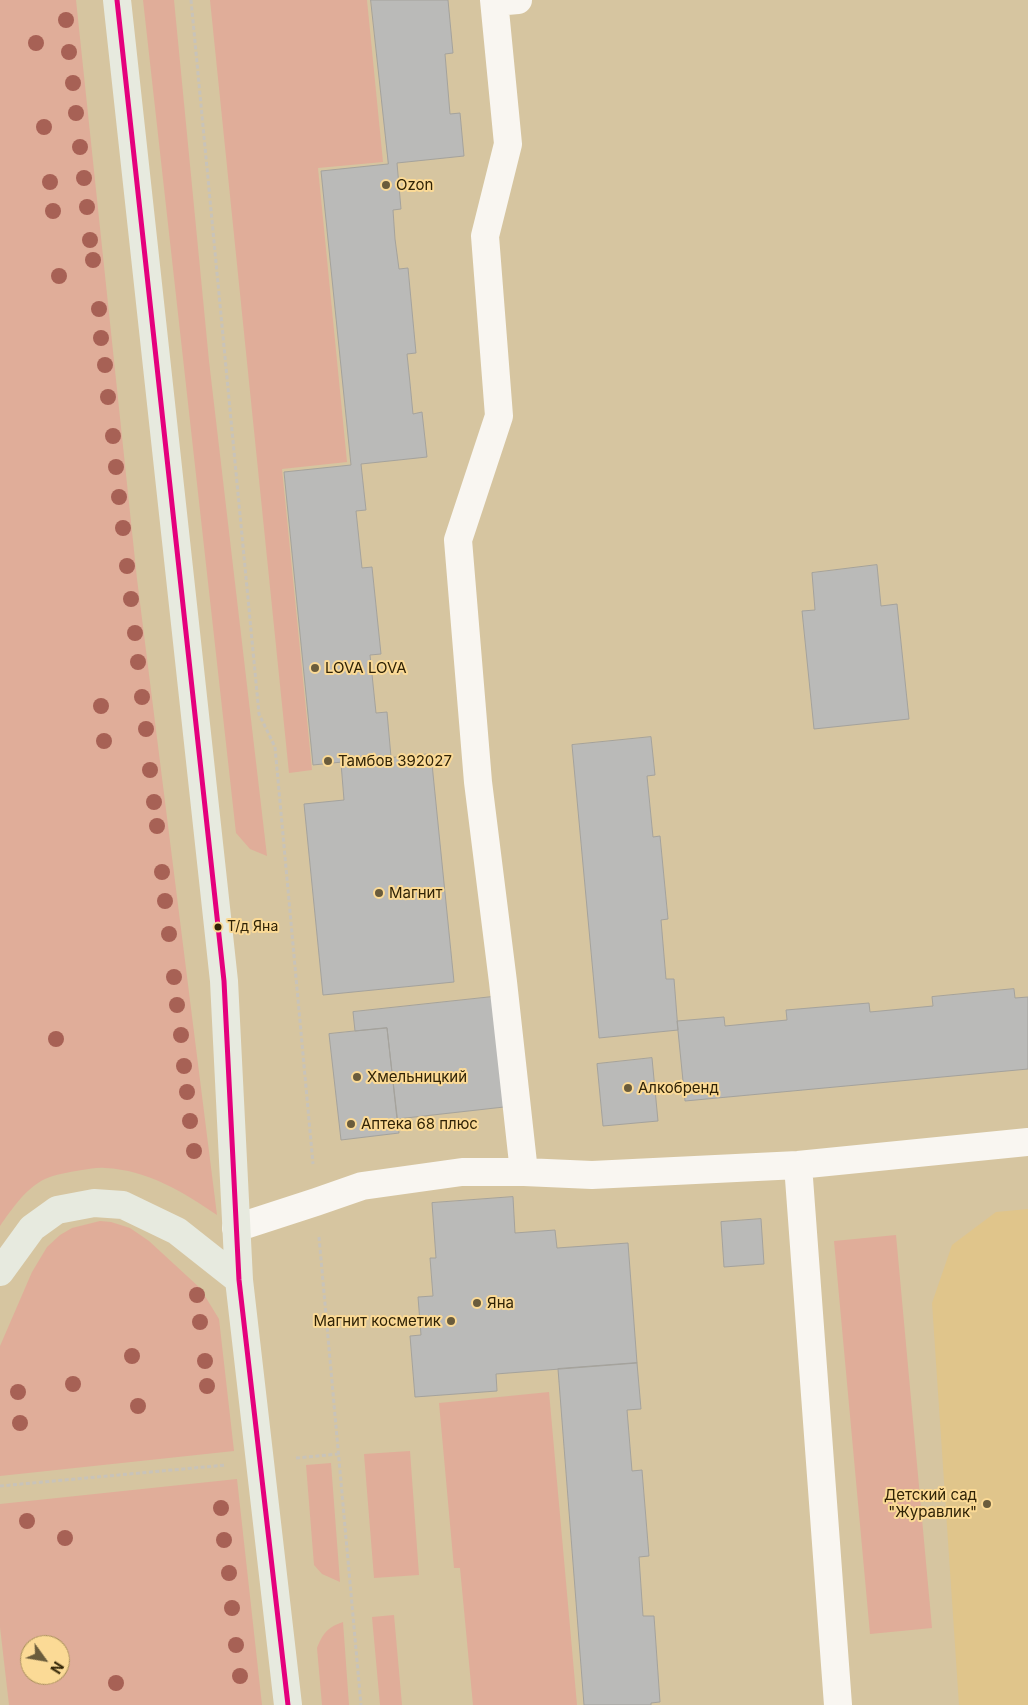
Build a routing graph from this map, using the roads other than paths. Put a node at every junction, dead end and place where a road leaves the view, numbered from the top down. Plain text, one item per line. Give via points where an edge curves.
1 (117, 0) edge
2 (502, 1) edge
3 (1028, 1142) edge
4 (798, 1165) junction
5 (524, 1172) junction
6 (236, 1228) junction
7 (0, 1272) edge
8 (239, 1280) junction
9 (288, 1705) edge
10 (838, 1705) edge

1 - 6 main road via 224,981
2 - 5 lane via 508,144 485,236 498,416 458,540 478,782
3 - 4 lane
4 - 5 lane via 592,1175
4 - 10 lane
5 - 6 lane via 462,1172 362,1186
6 - 8 main road
7 - 8 main road via 32,1228 57,1210 94,1203 123,1205 177,1231
8 - 9 main road

